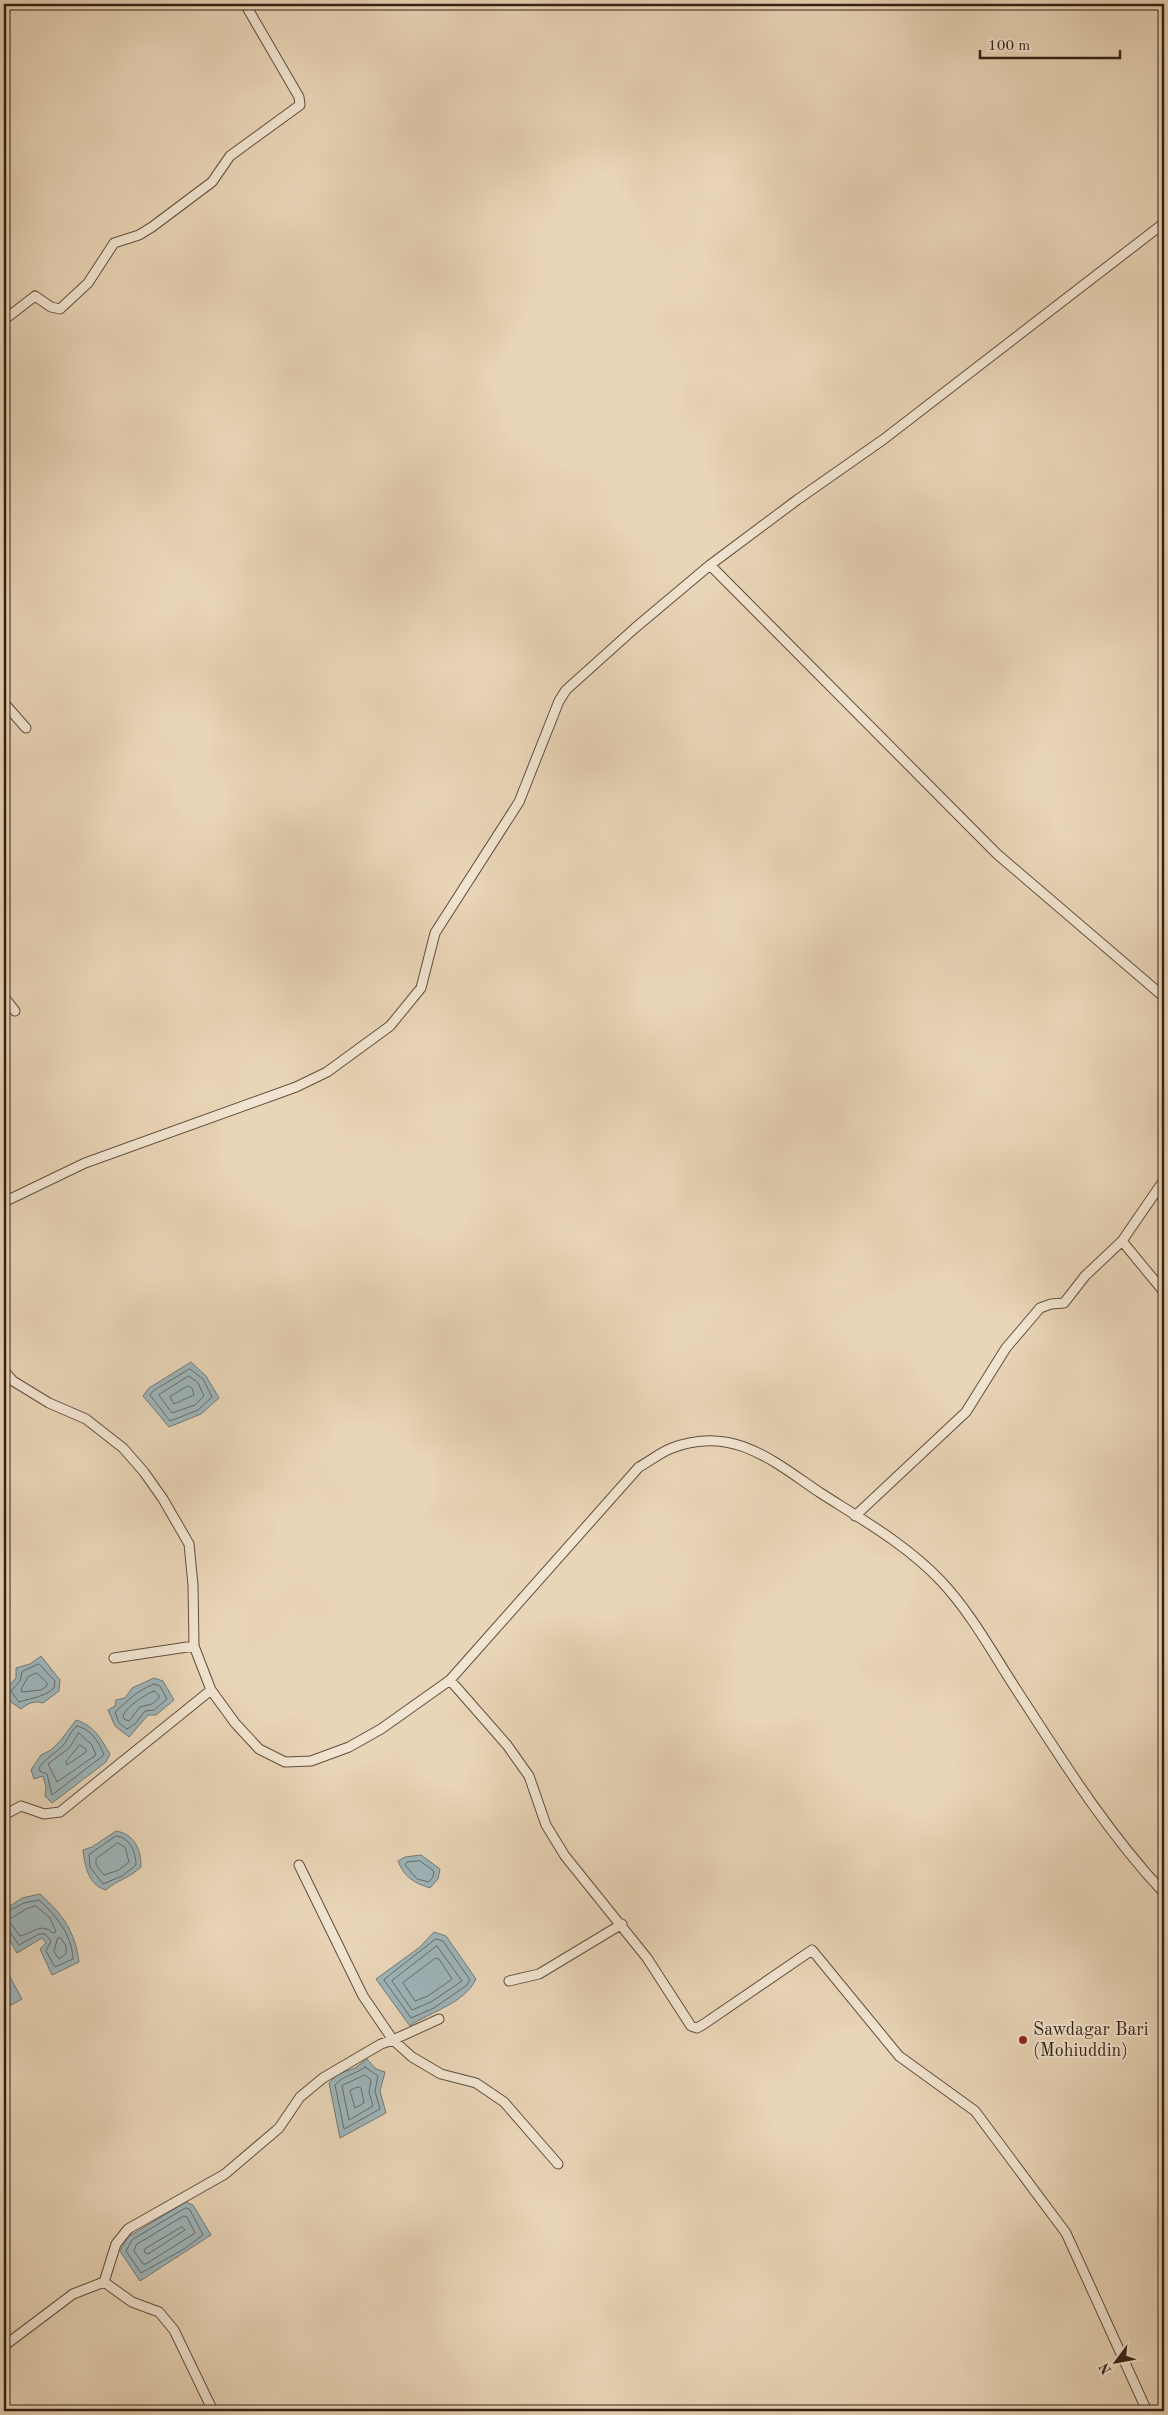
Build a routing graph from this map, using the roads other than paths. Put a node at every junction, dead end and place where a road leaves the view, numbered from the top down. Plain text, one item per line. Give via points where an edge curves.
1 (245, 4) edge
2 (1164, 223) edge
3 (4, 320) edge
4 (710, 565) junction
5 (4, 703) edge
6 (26, 728) dead end
7 (4, 997) edge
8 (1164, 997) edge
9 (15, 1011) dead end
10 (1164, 1180) edge
11 (4, 1202) edge
12 (1122, 1241) junction
13 (1164, 1292) edge
14 (4, 1371) edge
15 (855, 1516) junction
16 (194, 1646) junction
17 (114, 1658) dead end
18 (450, 1680) junction
19 (211, 1690) junction
20 (4, 1815) edge
21 (299, 1865) dead end
22 (1164, 1893) edge
23 (622, 1924) junction
24 (509, 1981) dead end
25 (439, 2020) dead end
26 (393, 2040) junction
27 (558, 2164) dead end
28 (104, 2282) junction
29 (4, 2346) edge
30 (213, 2411) edge
31 (1147, 2411) edge

1 - 3 street via 299,97 300,105 230,156 212,182 159,222 139,236 114,243 88,283 60,309 51,307 36,296
2 - 4 street via 884,438
4 - 8 street via 997,854
4 - 11 street via 566,690 519,802 436,933 421,988 390,1026 326,1072 296,1086 85,1163
5 - 6 street
7 - 9 street
10 - 12 street
12 - 13 street
12 - 15 street via 1085,1276 1064,1303 1040,1308 1006,1348 966,1412
14 - 16 street via 13,1381 49,1403 86,1419 123,1448 163,1499 188,1544 193,1585
15 - 18 street via 759,1452 737,1444 706,1440 671,1448 639,1467
15 - 22 street via 913,1554 965,1610 1087,1798 1134,1861
16 - 17 street
16 - 19 street
18 - 19 street via 381,1729 349,1747 311,1761 285,1762 259,1749
18 - 23 street via 507,1745 529,1776 546,1825 565,1856
19 - 20 street via 60,1812 44,1814 21,1806
21 - 26 street via 363,1996
23 - 24 street via 539,1974
23 - 31 street via 691,2026 697,2028 812,1950 899,2056 975,2111 1066,2233
25 - 26 street
26 - 27 street via 412,2057 441,2074 476,2083 504,2102
26 - 28 street via 323,2078 300,2097 279,2128 225,2174 128,2230 116,2244
28 - 29 street via 73,2294
28 - 30 street via 132,2302 160,2312 174,2330

